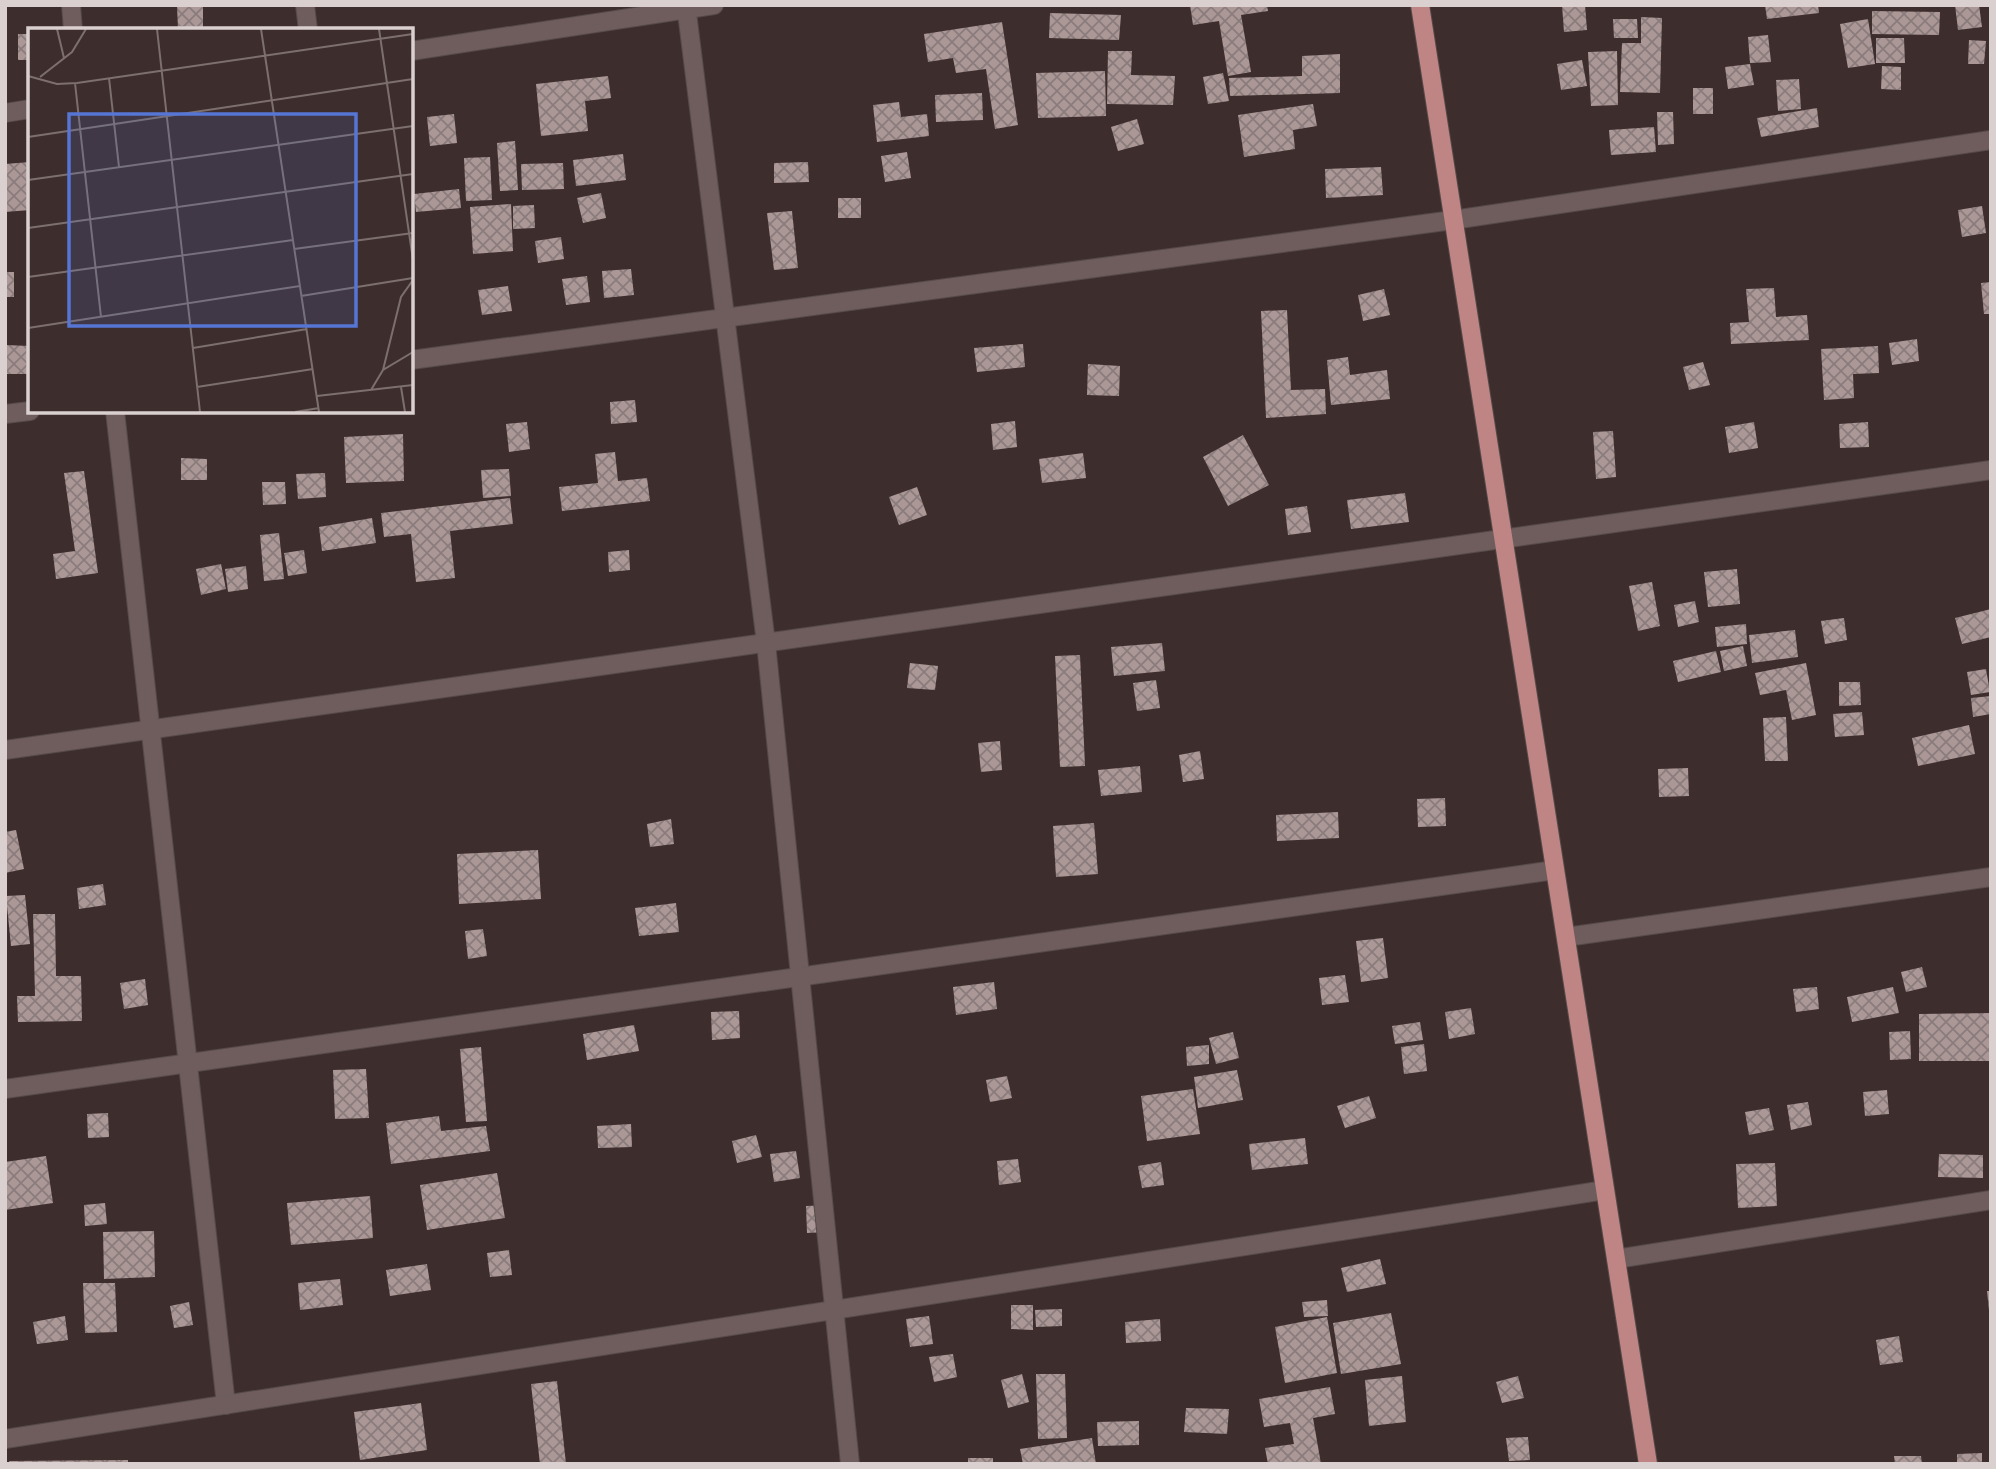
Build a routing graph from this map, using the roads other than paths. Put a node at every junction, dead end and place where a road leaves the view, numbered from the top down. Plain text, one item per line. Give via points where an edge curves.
1 (71, 5) edge
2 (305, 5) edge
3 (714, 5) edge
4 (1420, 5) edge
5 (686, 7) edge
6 (73, 28) edge
7 (308, 28) edge
8 (413, 51) edge
9 (28, 109) edge
10 (5, 113) edge
11 (1991, 140) edge
12 (1454, 220) junction
13 (726, 318) junction
14 (413, 360) edge
15 (28, 411) edge
16 (115, 413) edge
17 (5, 414) edge
18 (1991, 470) edge
19 (1503, 538) junction
20 (766, 643) junction
21 (150, 730) junction
22 (5, 750) edge
23 (1555, 870) junction
24 (1991, 877) edge
25 (1566, 937) junction
26 (800, 977) junction
27 (187, 1064) junction
28 (5, 1089) edge
29 (1605, 1190) junction
30 (1991, 1200) edge
31 (1616, 1259) junction
32 (834, 1310) junction
33 (226, 1405) junction
34 (5, 1439) edge
35 (850, 1464) edge
36 (1648, 1464) edge

1 - 6 street
2 - 7 street
3 - 5 street
4 - 12 main road
5 - 8 street
5 - 13 street
9 - 10 street
11 - 12 street
12 - 13 street
12 - 19 main road
13 - 14 street
13 - 20 street
15 - 17 street
16 - 21 street
18 - 19 street
19 - 20 street
19 - 23 main road
20 - 21 street
20 - 26 street
21 - 22 street
21 - 27 street
23 - 25 main road
23 - 26 street
24 - 25 street
25 - 29 main road
26 - 27 street
26 - 32 street
27 - 28 street
27 - 33 street
29 - 31 main road
29 - 32 street
30 - 31 street
31 - 36 main road
32 - 33 street
32 - 35 street
33 - 34 street

